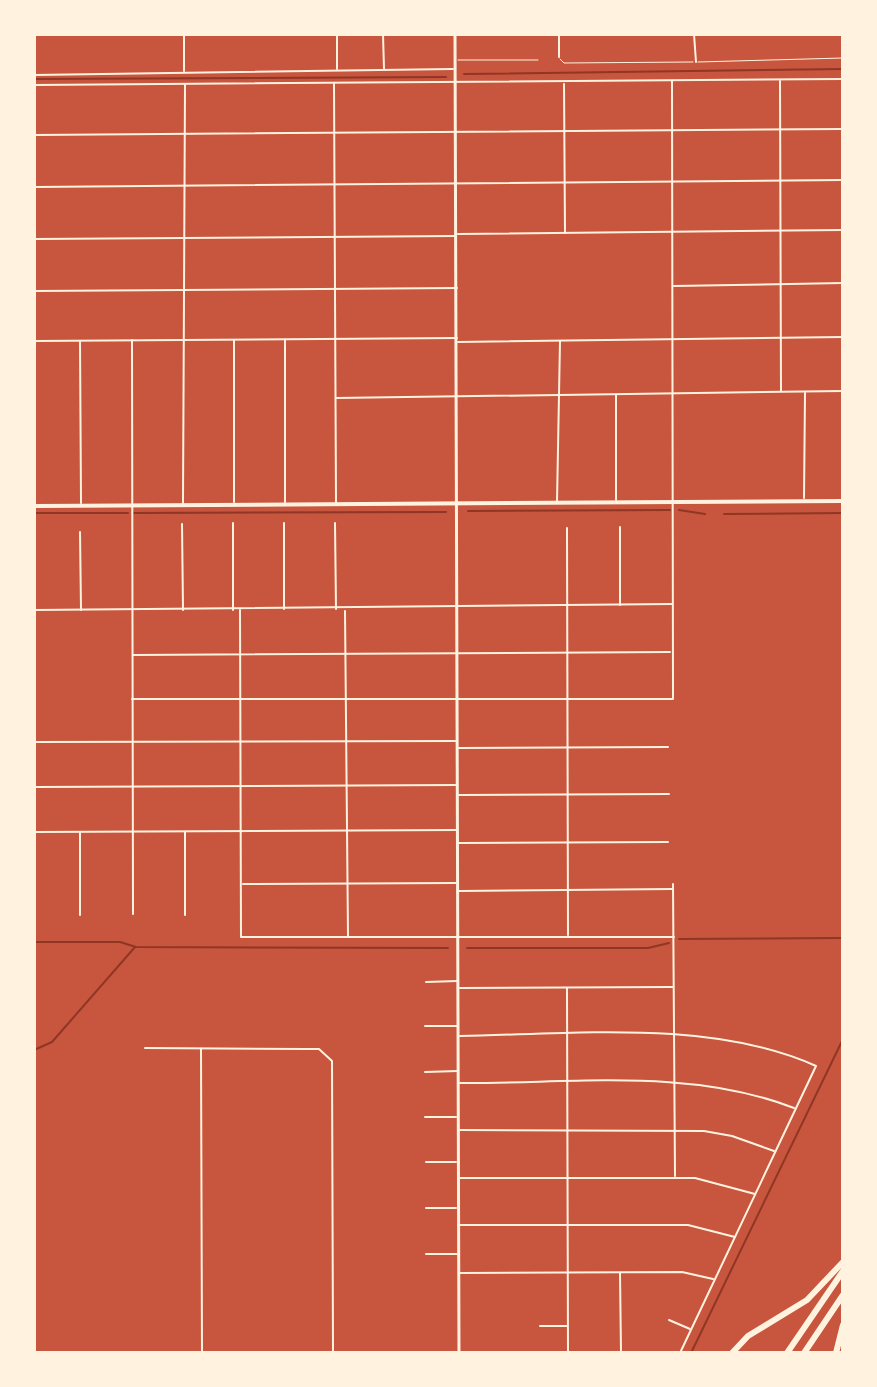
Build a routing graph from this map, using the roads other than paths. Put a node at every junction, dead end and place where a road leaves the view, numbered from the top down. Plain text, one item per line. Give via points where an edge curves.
1 (184, 34) edge
2 (337, 34) edge
3 (383, 34) edge
4 (455, 34) edge
5 (486, 34) edge
6 (559, 34) edge
7 (694, 34) edge
8 (559, 57) joint
9 (843, 58) edge
10 (456, 60) junction
11 (538, 60) dead end
12 (696, 62) junction
13 (456, 69) junction
14 (384, 70) junction
15 (184, 71) junction
16 (337, 71) junction
17 (34, 75) edge
18 (843, 79) edge
19 (780, 80) junction
20 (672, 81) junction
21 (564, 82) junction
22 (334, 83) junction
23 (456, 83) junction
24 (185, 84) junction
25 (34, 85) edge
26 (843, 129) edge
27 (780, 130) junction
28 (672, 131) junction
29 (335, 133) junction
30 (456, 133) junction
31 (564, 133) junction
32 (185, 134) junction
33 (34, 135) edge
34 (780, 180) junction
35 (843, 180) edge
36 (672, 181) junction
37 (564, 183) junction
38 (335, 184) junction
39 (456, 184) junction
40 (186, 186) junction
41 (34, 187) edge
42 (780, 230) junction
43 (843, 230) edge
44 (672, 231) junction
45 (565, 233) junction
46 (456, 235) junction
47 (335, 237) junction
48 (186, 238) junction
49 (34, 239) edge
50 (843, 283) edge
51 (781, 284) junction
52 (672, 286) junction
53 (457, 288) junction
54 (336, 289) junction
55 (186, 290) junction
56 (34, 291) edge
57 (843, 337) edge
58 (781, 338) junction
59 (182, 339) junction
60 (233, 339) junction
61 (285, 339) junction
62 (335, 339) junction
63 (672, 339) junction
64 (80, 340) junction
65 (132, 340) junction
66 (457, 340) junction
67 (560, 340) junction
68 (34, 341) edge
69 (805, 391) junction
70 (843, 391) edge
71 (781, 392) junction
72 (673, 393) junction
73 (559, 394) junction
74 (616, 394) junction
75 (457, 396) junction
76 (336, 398) junction
77 (673, 501) junction
78 (804, 501) junction
79 (843, 501) edge
80 (557, 502) junction
81 (616, 502) junction
82 (457, 503) junction
83 (234, 504) junction
84 (285, 504) junction
85 (336, 504) junction
86 (132, 505) junction
87 (183, 505) junction
88 (34, 506) edge
89 (81, 506) junction
90 (233, 523) dead end
91 (284, 523) dead end
92 (335, 523) dead end
93 (182, 524) dead end
94 (620, 527) dead end
95 (567, 528) dead end
96 (80, 532) dead end
97 (673, 604) junction
98 (567, 605) junction
99 (620, 605) junction
100 (458, 608) junction
101 (284, 609) junction
102 (336, 609) junction
103 (345, 609) junction
104 (34, 610) edge
105 (81, 610) junction
106 (131, 610) junction
107 (183, 610) junction
108 (233, 610) junction
109 (240, 610) junction
110 (673, 652) junction
111 (346, 653) junction
112 (458, 653) junction
113 (567, 653) junction
114 (240, 654) junction
115 (132, 655) junction
116 (346, 697) junction
117 (241, 698) junction
118 (458, 698) junction
119 (132, 699) junction
120 (568, 700) junction
121 (458, 741) junction
122 (34, 742) edge
123 (132, 742) junction
124 (241, 742) junction
125 (346, 742) junction
126 (568, 747) junction
127 (668, 747) dead end
128 (458, 748) junction
129 (346, 785) junction
130 (458, 785) junction
131 (241, 786) junction
132 (34, 787) edge
133 (132, 787) junction
134 (669, 794) dead end
135 (458, 795) junction
136 (568, 795) junction
137 (241, 830) junction
138 (347, 830) junction
139 (458, 830) junction
140 (133, 831) junction
141 (185, 831) junction
142 (34, 832) edge
143 (80, 832) junction
144 (568, 842) junction
145 (668, 842) dead end
146 (458, 843) junction
147 (458, 883) junction
148 (241, 884) junction
149 (347, 884) junction
150 (673, 884) dead end
151 (674, 889) junction
152 (567, 890) junction
153 (458, 891) junction
154 (133, 914) dead end
155 (80, 915) dead end
156 (185, 915) dead end
157 (348, 936) junction
158 (458, 937) junction
159 (568, 937) junction
160 (674, 937) junction
161 (458, 981) junction
162 (426, 982) dead end
163 (674, 987) junction
164 (458, 988) junction
165 (567, 988) junction
166 (425, 1026) dead end
167 (459, 1026) junction
168 (568, 1035) junction
169 (674, 1035) junction
170 (459, 1036) junction
171 (145, 1048) dead end
172 (201, 1048) junction
173 (459, 1071) junction
174 (425, 1072) dead end
175 (674, 1082) junction
176 (459, 1083) junction
177 (567, 1083) junction
178 (795, 1108) junction
179 (425, 1117) dead end
180 (459, 1117) junction
181 (459, 1130) junction
182 (568, 1130) junction
183 (674, 1130) junction
184 (775, 1151) junction
185 (426, 1162) dead end
186 (459, 1162) junction
187 (675, 1177) junction
188 (459, 1178) junction
189 (568, 1178) junction
190 (755, 1194) junction
191 (426, 1208) dead end
192 (459, 1208) junction
193 (459, 1225) junction
194 (568, 1225) junction
195 (735, 1237) junction
196 (426, 1254) dead end
197 (459, 1254) junction
198 (843, 1262) edge
199 (843, 1271) edge
200 (568, 1272) junction
201 (620, 1272) junction
202 (459, 1273) junction
203 (714, 1280) junction
204 (843, 1295) edge
205 (669, 1320) dead end
206 (843, 1325) edge
207 (540, 1326) dead end
208 (568, 1326) junction
209 (691, 1330) junction
210 (202, 1353) edge
211 (333, 1353) edge
212 (459, 1353) edge
213 (568, 1353) edge
214 (621, 1353) edge
215 (680, 1353) edge
216 (732, 1353) edge
217 (787, 1353) edge
218 (804, 1353) edge
219 (836, 1353) edge

1 - 15 street
2 - 16 street
3 - 14 street
4 - 5 street
4 - 10 street
6 - 8 street
7 - 12 street
8 - 12 lane via 564,63
9 - 12 lane
10 - 11 lane
10 - 13 street
13 - 14 street
13 - 23 street
14 - 16 street
15 - 16 street
15 - 17 street
18 - 19 street
19 - 20 street
19 - 27 street
20 - 21 street
20 - 28 street
21 - 23 street
21 - 31 street
22 - 23 street
22 - 24 street
22 - 29 street
23 - 30 street
24 - 25 street
24 - 32 street
26 - 27 street
27 - 28 street
27 - 34 street
28 - 31 street
28 - 36 street
29 - 30 street
29 - 32 street
29 - 38 street
30 - 31 street
30 - 39 street
31 - 37 street
32 - 33 street
32 - 40 street
34 - 35 street
34 - 36 street
34 - 42 street
36 - 37 street
36 - 44 street
37 - 39 street
37 - 45 street
38 - 39 street
38 - 40 street
38 - 47 street
39 - 46 street
40 - 41 street
40 - 48 street
42 - 43 street
42 - 44 street
42 - 51 street
44 - 45 street
44 - 52 street
45 - 46 street
46 - 47 street
46 - 53 street
47 - 48 street
47 - 54 street
48 - 49 street
48 - 55 street
50 - 51 street
51 - 52 street
51 - 58 street
52 - 63 street
53 - 54 street
53 - 66 street
54 - 55 street
54 - 62 street
55 - 56 street
55 - 59 street
57 - 58 street
58 - 63 street
58 - 71 street
59 - 60 street
59 - 65 street
59 - 87 street
60 - 61 street
60 - 83 street
61 - 62 street
61 - 84 street
62 - 66 street
62 - 76 street
63 - 67 street
63 - 72 street
64 - 65 street
64 - 68 street
64 - 89 street
65 - 86 street
66 - 67 street
66 - 75 street
67 - 73 street
69 - 70 street
69 - 71 street
69 - 78 street
71 - 72 street
72 - 74 street
72 - 77 street
73 - 74 street
73 - 75 street
73 - 80 street
74 - 81 street
75 - 76 street
75 - 82 street
76 - 85 street
77 - 78 main road
77 - 81 main road
77 - 97 street
78 - 79 main road
80 - 81 main road
80 - 82 main road
82 - 85 main road
82 - 100 street
83 - 84 main road
83 - 87 main road
84 - 85 main road
86 - 87 main road
86 - 89 main road
86 - 106 street
88 - 89 main road
90 - 108 street
91 - 101 street
92 - 102 street
93 - 107 street
94 - 99 street
95 - 98 street
96 - 105 street
97 - 99 street
97 - 110 street
98 - 99 street
98 - 100 street
98 - 113 street
100 - 103 street
100 - 112 street
101 - 102 street
101 - 109 street
102 - 103 street
103 - 111 street
104 - 105 street
105 - 106 street
106 - 107 street
106 - 115 street
107 - 108 street
108 - 109 street
109 - 114 street
110 - 113 street
110 - 120 street via 673,699
111 - 112 street
111 - 114 street
111 - 116 street
112 - 113 street
112 - 118 street
113 - 120 street
114 - 115 street
114 - 117 street
115 - 119 street
116 - 117 street
116 - 118 street
116 - 125 street
117 - 119 street
117 - 124 street
118 - 120 street
118 - 121 street
119 - 123 street
120 - 126 street
121 - 125 street
121 - 128 street
122 - 123 street
123 - 124 street
123 - 133 street
124 - 125 street
124 - 131 street
125 - 129 street
126 - 127 street
126 - 128 street
126 - 136 street
128 - 130 street
129 - 130 street
129 - 131 street
129 - 138 street
130 - 135 street
131 - 133 street
131 - 137 street
132 - 133 street
133 - 140 street
134 - 136 street
135 - 136 street
135 - 139 street
136 - 144 street
137 - 138 street
137 - 141 street
137 - 148 street
138 - 139 street
138 - 149 street
139 - 146 street
140 - 141 street
140 - 143 street
140 - 154 street
141 - 156 street
142 - 143 street
143 - 155 street
144 - 145 street
144 - 146 street
144 - 152 street
146 - 147 street
147 - 149 street
147 - 153 street
148 - 149 street
148 - 157 street via 241,937
149 - 157 street
150 - 151 street
151 - 152 street
151 - 160 street
152 - 153 street
152 - 159 street
153 - 158 street
157 - 158 street
158 - 159 street
158 - 161 street
159 - 160 street
160 - 163 street
161 - 162 street
161 - 164 street
163 - 165 street
163 - 169 street
164 - 165 street
164 - 167 street
165 - 168 street
166 - 167 street
167 - 170 street
168 - 169 street
168 - 170 street
168 - 177 street
169 - 175 street
169 - 178 street via 745,1041 816,1066
170 - 173 street
171 - 172 street
172 - 210 street
172 - 211 street via 306,1049 326,1054 333,1072
173 - 174 street
173 - 176 street
175 - 177 street
175 - 178 street via 729,1087
175 - 183 street
176 - 177 street
176 - 180 street
177 - 182 street
178 - 184 street
179 - 180 street
180 - 181 street
181 - 182 street
181 - 186 street
182 - 183 street
182 - 189 street
183 - 184 street via 725,1134
183 - 187 street
184 - 190 street
185 - 186 street
186 - 188 street
187 - 189 street
187 - 190 street via 708,1179
188 - 189 street
188 - 192 street
189 - 194 street
190 - 195 street
191 - 192 street
192 - 193 street
193 - 194 street
193 - 197 street
194 - 195 street via 692,1225
194 - 200 street
195 - 203 street
196 - 197 street
197 - 202 street
198 - 216 highway via 807,1300 748,1336
199 - 217 highway
200 - 201 street
200 - 202 street
200 - 208 street
201 - 203 street via 686,1272
201 - 214 street
202 - 212 street
203 - 209 street
204 - 218 highway
205 - 209 street
206 - 219 highway
207 - 208 street
208 - 213 street
209 - 215 street

